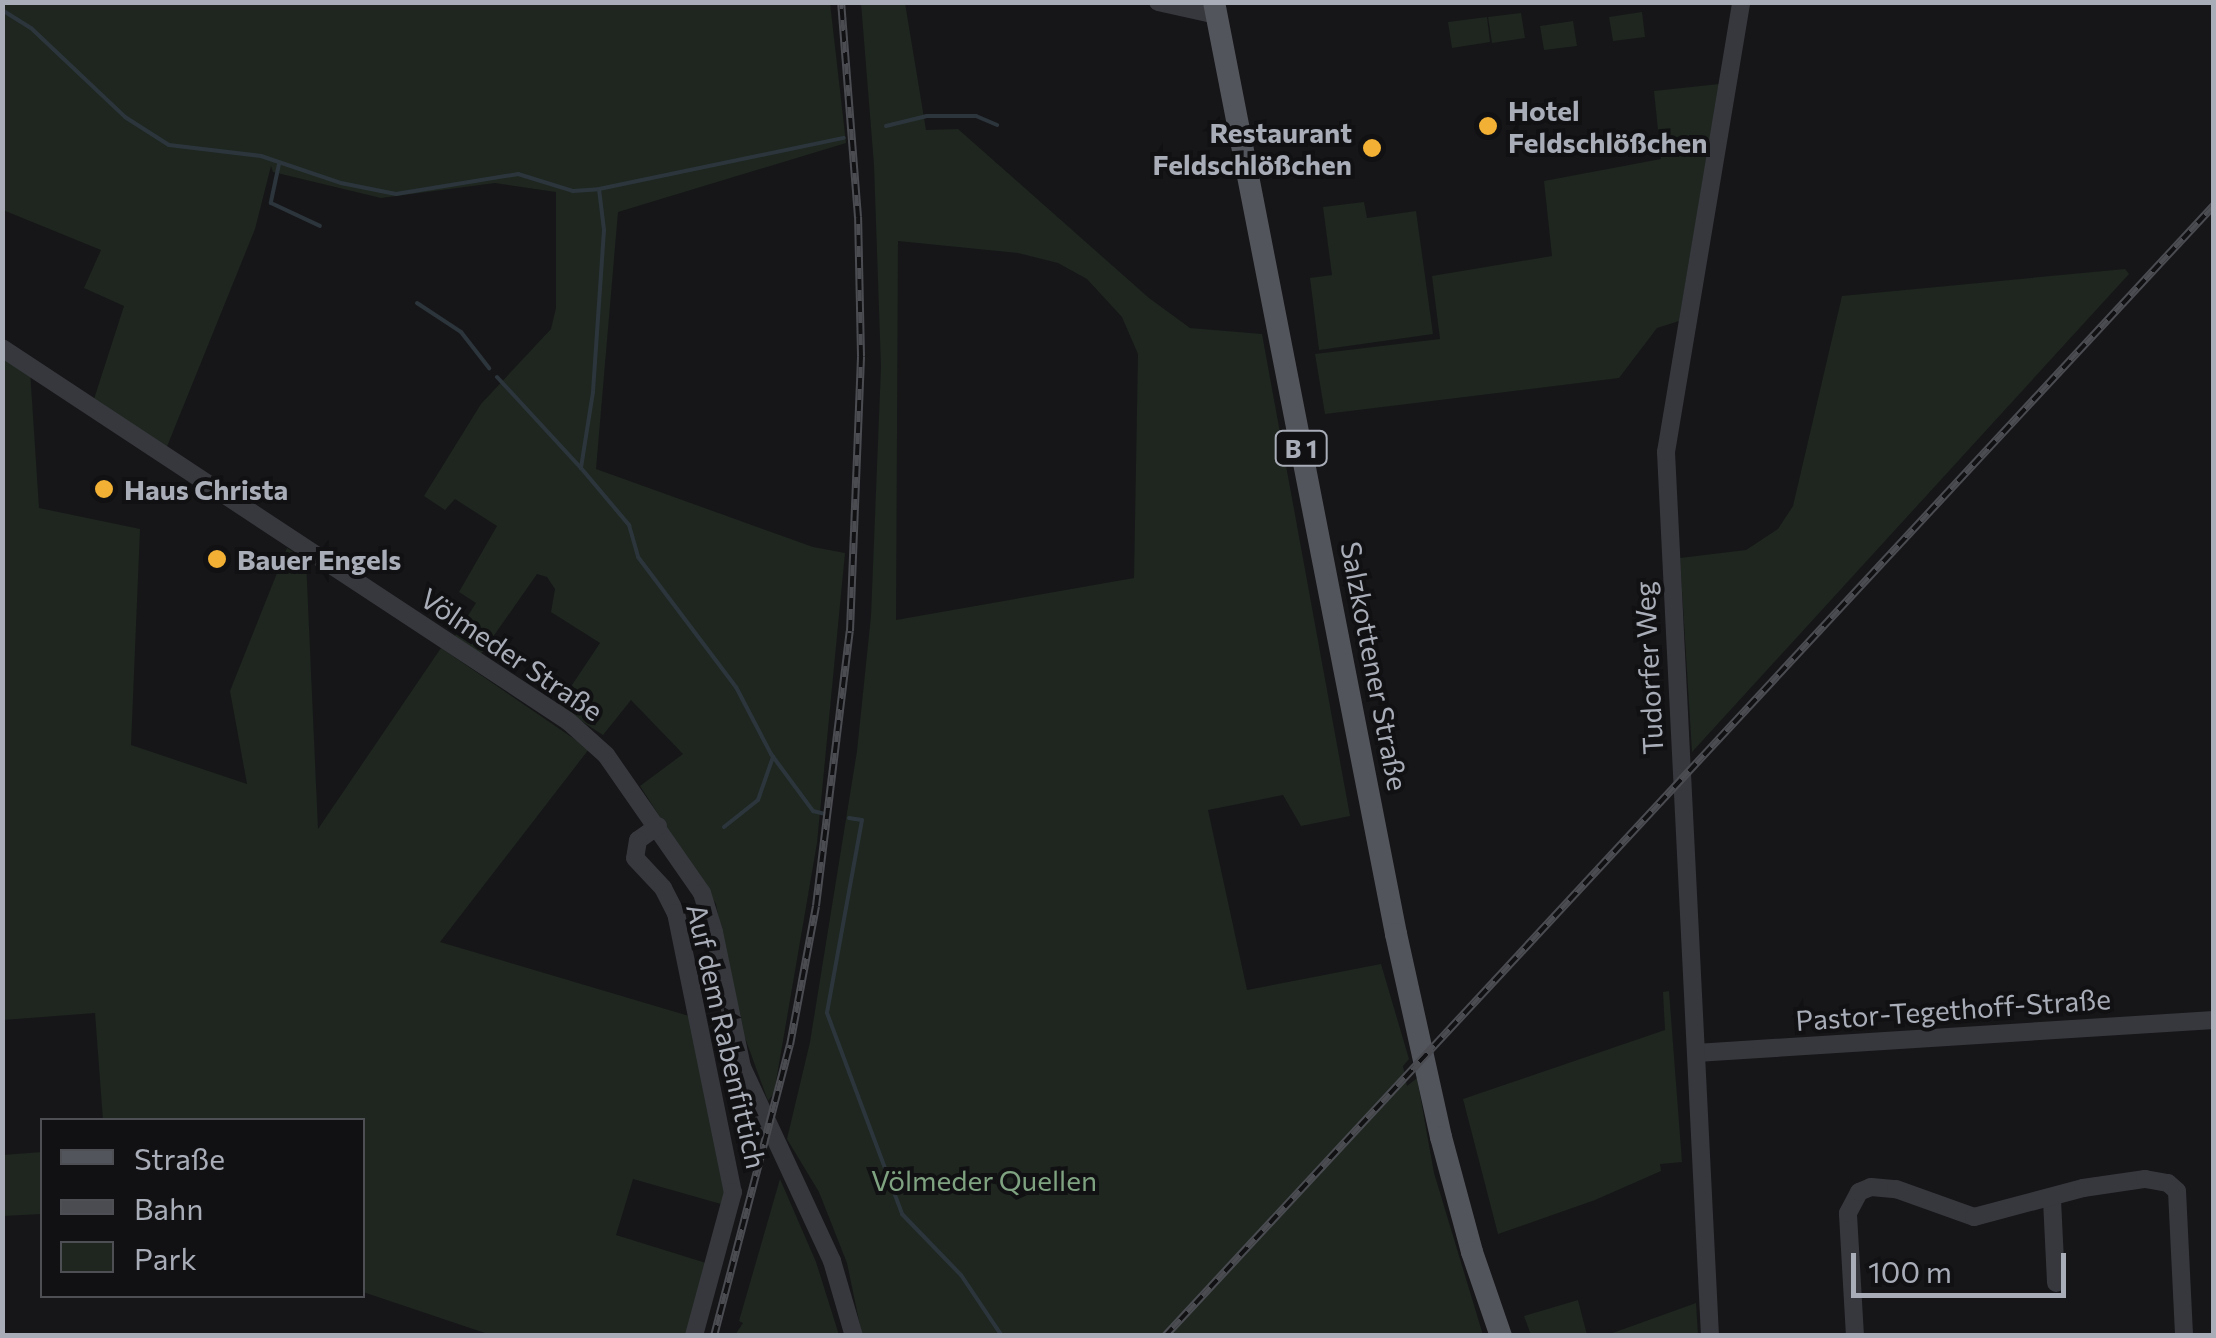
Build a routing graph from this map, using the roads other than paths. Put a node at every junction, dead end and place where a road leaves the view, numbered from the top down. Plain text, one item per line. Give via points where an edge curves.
1 (1158, 2) edge
2 (1741, 2) edge
3 (1216, 9) edge
4 (2, 348) edge
5 (658, 826) junction
6 (2214, 1020) edge
7 (1696, 1053) junction
8 (2052, 1200) junction
9 (2056, 1283) dead end
10 (694, 1336) edge
11 (854, 1336) edge
12 (1501, 1336) edge
13 (1710, 1336) edge
14 (1854, 1336) edge
15 (2184, 1336) edge

1 - 3 street
2 - 7 street, Tudorfer Weg via 1666,452
3 - 12 main road, Salzkottener Straße / B 1 via 1396,934 1446,1156
4 - 5 street, Völmeder Straße via 568,721 606,755
5 - 10 street, Auf dem Rabenfittich via 638,840 636,858 676,914 734,1192
5 - 11 street, Völmeder Straße via 702,893 742,1067 832,1261
6 - 7 street, Pastor-Tegethoff-Straße
7 - 13 street, Tudorfer Weg
8 - 9 street
8 - 14 street via 1974,1218 1896,1190 1859,1192 1848,1212
8 - 15 street via 2145,1179 2177,1192

